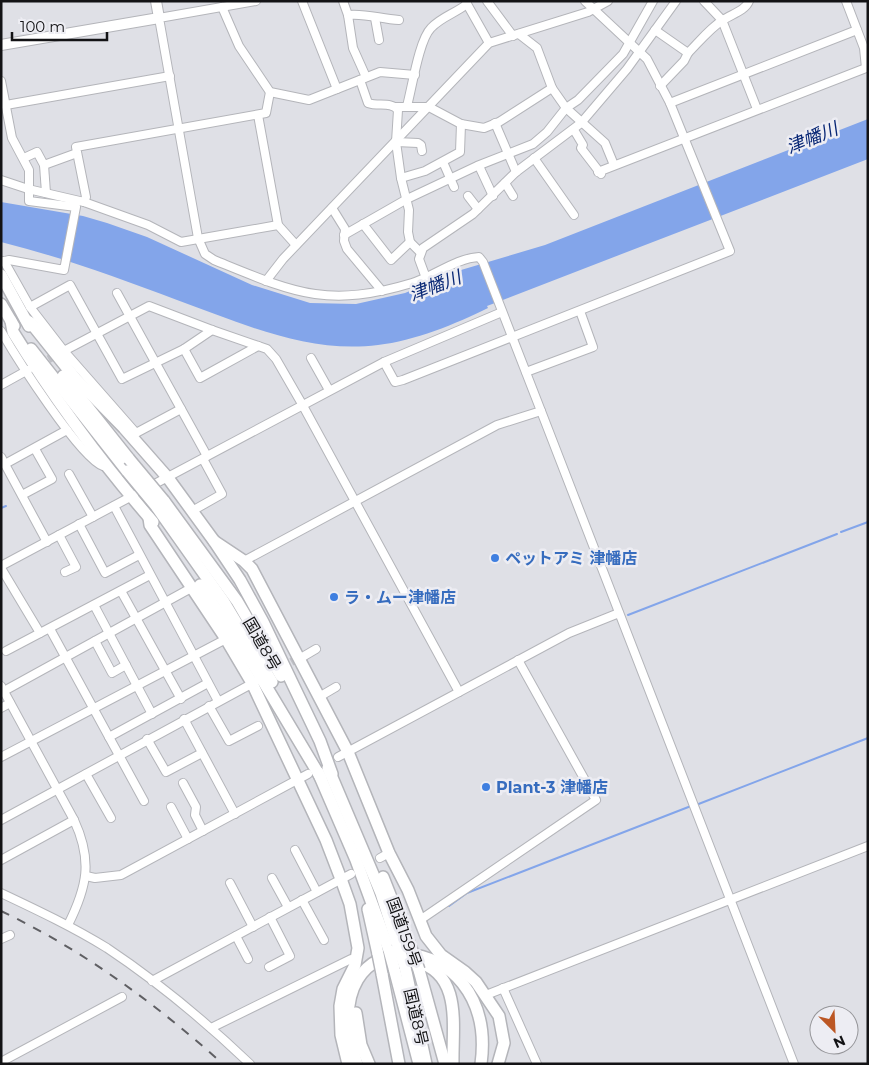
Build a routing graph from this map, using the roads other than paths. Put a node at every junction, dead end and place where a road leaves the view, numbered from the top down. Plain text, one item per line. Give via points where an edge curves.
1 (156, 1) edge
2 (256, 1) edge
3 (302, 1) edge
4 (343, 1) edge
5 (487, 1) edge
6 (585, 1) edge
7 (608, 1) edge
8 (653, 1) edge
9 (676, 1) edge
10 (704, 1) edge
11 (749, 1) edge
12 (849, 2) edge
13 (467, 3) edge
14 (222, 7) junction
15 (594, 9) junction
16 (348, 15) junction
17 (159, 18) junction
18 (375, 18) junction
19 (399, 20) dead end
20 (722, 20) junction
21 (655, 30) junction
22 (857, 30) junction
23 (516, 35) junction
24 (379, 40) dead end
25 (488, 43) junction
26 (629, 43) junction
27 (1, 45) edge
28 (639, 52) junction
29 (688, 53) junction
30 (744, 74) junction
31 (415, 75) junction
32 (170, 76) junction
33 (363, 78) junction
34 (1, 81) edge
35 (660, 86) junction
36 (552, 88) junction
37 (336, 89) junction
38 (270, 92) junction
39 (670, 103) junction
40 (6, 104) junction
41 (407, 106) junction
42 (396, 107) junction
43 (429, 108) junction
44 (566, 108) junction
45 (758, 110) junction
46 (258, 115) junction
47 (495, 123) junction
48 (581, 123) junction
49 (461, 124) junction
50 (179, 130) junction
51 (574, 130) junction
52 (684, 138) junction
53 (396, 142) junction
54 (422, 151) dead end
55 (77, 153) junction
56 (507, 154) junction
57 (24, 158) junction
58 (534, 158) junction
59 (444, 162) junction
60 (44, 165) junction
61 (614, 165) junction
62 (479, 166) junction
63 (425, 171) junction
64 (516, 172) junction
65 (401, 178) junction
66 (451, 178) junction
67 (1, 180) edge
68 (505, 183) junction
69 (454, 187) dead end
70 (28, 189) junction
71 (434, 189) junction
72 (46, 193) junction
73 (468, 196) dead end
74 (493, 196) junction
75 (514, 196) dead end
76 (407, 199) junction
77 (84, 202) junction
78 (332, 208) junction
79 (478, 209) junction
80 (574, 215) dead end
81 (363, 224) junction
82 (278, 225) junction
83 (344, 235) junction
84 (198, 238) junction
85 (410, 242) junction
86 (296, 245) junction
87 (420, 252) junction
88 (3, 261) edge
89 (2, 275) edge
90 (426, 278) junction
91 (266, 281) junction
92 (382, 291) junction
93 (117, 293) dead end
94 (1, 304) edge
95 (30, 307) junction
96 (580, 311) junction
97 (502, 312) junction
98 (130, 316) junction
99 (26, 320) junction
100 (11, 321) junction
101 (212, 330) junction
102 (97, 333) junction
103 (2, 335) edge
104 (512, 338) junction
105 (258, 346) junction
106 (184, 349) junction
107 (62, 352) junction
108 (311, 358) dead end
109 (384, 362) junction
110 (155, 363) junction
111 (28, 370) junction
112 (526, 372) junction
113 (1, 385) edge
114 (329, 390) junction
115 (302, 404) junction
116 (181, 409) junction
117 (540, 411) junction
118 (67, 430) junction
119 (134, 434) junction
120 (35, 449) junction
121 (1, 457) edge
122 (205, 458) junction
123 (5, 464) junction
124 (104, 465) junction
125 (69, 474) dead end
126 (168, 478) junction
127 (22, 495) junction
128 (132, 496) junction
129 (355, 501) junction
130 (160, 504) junction
131 (114, 506) junction
132 (192, 512) junction
133 (92, 517) junction
134 (149, 518) junction
135 (80, 524) junction
136 (59, 535) junction
137 (214, 541) junction
138 (47, 542) junction
139 (139, 555) junction
140 (244, 561) junction
141 (1, 567) edge
142 (65, 572) dead end
143 (150, 575) junction
144 (193, 587) junction
145 (121, 591) junction
146 (164, 602) junction
147 (94, 605) junction
148 (619, 613) junction
149 (136, 618) junction
150 (50, 629) junction
151 (40, 633) junction
152 (109, 634) junction
153 (226, 639) junction
154 (95, 641) junction
155 (316, 650) dead end
156 (6, 651) dead end
157 (194, 656) junction
158 (65, 657) junction
159 (297, 659) junction
160 (518, 660) junction
161 (126, 665) junction
162 (165, 671) junction
163 (208, 683) junction
164 (254, 683) junction
165 (137, 686) junction
166 (336, 687) dead end
167 (3, 688) edge
168 (459, 692) junction
169 (319, 697) junction
170 (181, 699) junction
171 (218, 701) junction
172 (10, 703) junction
173 (210, 706) junction
174 (1, 708) edge
175 (93, 709) junction
176 (152, 714) junction
177 (184, 719) junction
178 (258, 726) dead end
179 (109, 738) junction
180 (147, 739) junction
181 (31, 741) junction
182 (202, 753) junction
183 (118, 754) junction
184 (343, 755) junction
185 (1, 757) edge
186 (86, 774) junction
187 (308, 774) dead end
188 (326, 776) junction
189 (298, 780) junction
190 (183, 783) dead end
191 (57, 789) junction
192 (144, 801) dead end
193 (171, 807) dead end
194 (347, 808) junction
195 (336, 813) joint
196 (235, 814) junction
197 (111, 818) dead end
198 (1, 820) edge
199 (74, 820) junction
200 (203, 831) junction
201 (188, 839) junction
202 (868, 846) edge
203 (295, 850) dead end
204 (1, 860) edge
205 (86, 876) junction
206 (346, 876) junction
207 (272, 878) dead end
208 (230, 883) dead end
209 (317, 892) junction
210 (1, 893) edge
211 (730, 899) junction
212 (302, 900) junction
213 (288, 907) junction
214 (270, 917) junction
215 (420, 920) junction
216 (68, 925) junction
217 (253, 926) junction
218 (10, 935) dead end
219 (236, 936) junction
220 (1, 939) edge
221 (324, 940) dead end
222 (388, 949) junction
223 (248, 959) dead end
224 (357, 960) junction
225 (269, 967) dead end
226 (400, 967) junction
227 (152, 981) junction
228 (503, 988) junction
229 (486, 995) junction
230 (122, 997) dead end
231 (211, 1028) junction
232 (395, 1044) junction
233 (1, 1062) edge
234 (250, 1064) edge
235 (348, 1064) edge
236 (356, 1064) edge
237 (369, 1064) edge
238 (395, 1064) edge
239 (399, 1064) edge
240 (419, 1064) edge
241 (426, 1064) edge
242 (446, 1064) edge
243 (453, 1064) edge
244 (481, 1064) edge
245 (498, 1064) edge
246 (537, 1064) edge
247 (794, 1064) edge

1 - 17 main road
2 - 14 street
3 - 37 street
4 - 16 street
5 - 23 street
6 - 15 street
7 - 15 street
8 - 26 street
9 - 21 street
10 - 20 street
11 - 20 street via 747,6
12 - 22 street
13 - 25 street
13 - 31 street via 430,29
14 - 17 street
14 - 38 street via 239,46
15 - 23 street
15 - 26 street
16 - 18 street via 362,13
16 - 33 street via 353,48
17 - 27 main road
17 - 32 street
18 - 19 street
18 - 24 street
20 - 29 street
20 - 30 street
21 - 28 street
21 - 29 street
22 - 30 street
22 - 45 street via 864,48 866,68
23 - 25 street
23 - 36 street via 537,48
25 - 43 street
26 - 28 street
26 - 44 street via 612,65
28 - 35 street via 647,59
28 - 48 street
29 - 35 street
30 - 39 street
30 - 45 street
31 - 33 street via 380,72
31 - 41 street
32 - 40 street
32 - 50 street
33 - 37 street
33 - 42 street via 368,103
34 - 40 street
35 - 39 street
36 - 44 street
36 - 47 street
37 - 38 street via 309,100
38 - 46 street via 266,113
39 - 52 street
40 - 57 street via 12,138
41 - 42 street
41 - 43 street
42 - 53 street
43 - 49 street
43 - 53 street
44 - 48 street
44 - 56 street via 533,144
45 - 52 street
46 - 50 street
46 - 82 street
47 - 49 street via 484,128
47 - 56 street
48 - 51 street
48 - 61 street via 605,143
49 - 59 street via 460,152
50 - 55 street via 76,147
50 - 84 street
51 - 58 street
51 - 61 street via 583,144 580,148 599,173
52 - 61 street
52 - 96 street via 730,251
53 - 54 street via 418,143
53 - 65 street
53 - 78 street
55 - 60 street
55 - 77 street via 86,196
56 - 62 street
56 - 64 street
57 - 60 street via 37,152
57 - 70 street via 29,170
58 - 64 street
58 - 80 street
59 - 63 street
59 - 66 street
60 - 72 street
62 - 66 street
62 - 74 street
63 - 65 street
63 - 71 street
64 - 68 street
65 - 76 street
66 - 69 street
66 - 71 street
67 - 70 street
68 - 74 street
68 - 75 street
70 - 72 street
70 - 88 street via 29,201 76,207 64,270
71 - 76 street
72 - 77 street
73 - 79 street
74 - 79 street
76 - 81 street
76 - 85 street
77 - 84 street via 148,225 181,242
78 - 83 street via 345,229
78 - 86 street
79 - 87 street
81 - 83 street
81 - 85 street via 391,260
82 - 84 street
82 - 86 street
83 - 92 street via 347,249
84 - 91 street via 205,254 214,260
85 - 87 street
86 - 91 street
87 - 90 street via 419,259
88 - 95 street
89 - 99 highway, 国道8号
90 - 92 street
90 - 97 street via 479,257
91 - 92 street via 308,294 328,296 347,297
93 - 98 street
94 - 100 highway, 国道8号
95 - 102 street via 70,285
95 - 107 street
96 - 104 street
96 - 112 street via 593,347
97 - 104 street
97 - 109 street
98 - 101 street via 149,306
98 - 102 street
98 - 110 street
99 - 119 highway via 32,323 74,378
99 - 130 highway, 国道8号, bridge via 56,368 129,459
100 - 124 highway via 13,332 52,396
100 - 130 highway, 国道8号, bridge via 127,471
101 - 105 street
101 - 106 street
102 - 107 street
102 - 110 street via 122,379
103 - 111 street
104 - 109 street via 395,382
104 - 112 street
105 - 106 street via 200,378
105 - 115 street via 267,349 276,359
106 - 110 street
107 - 119 street
108 - 114 street
109 - 114 street
110 - 116 street
111 - 113 street
111 - 118 street
112 - 117 street
114 - 115 street
115 - 122 street
115 - 129 street
116 - 119 street
116 - 122 street
117 - 129 street via 497,425
117 - 148 street
118 - 120 street
118 - 124 street via 101,467
119 - 126 highway
120 - 123 street
120 - 127 street via 52,479
121 - 123 street
122 - 126 street
122 - 132 street via 222,494
123 - 127 street
124 - 128 highway
125 - 133 street
126 - 128 street
126 - 132 highway
127 - 138 street
128 - 131 street
128 - 134 highway
129 - 140 street
129 - 168 street
130 - 188 highway, 国道8号 via 258,656
131 - 133 street
131 - 139 street
132 - 137 highway
133 - 135 street
134 - 144 highway via 150,525
134 - 188 highway via 172,545 227,624
135 - 136 street
135 - 139 street via 105,573
136 - 138 street
136 - 142 street via 76,567
137 - 140 highway
137 - 188 highway via 263,622 320,741
138 - 141 street
139 - 143 street
140 - 159 highway via 274,603
141 - 151 street
143 - 145 street
143 - 146 street
144 - 146 street
144 - 153 highway
145 - 147 street
145 - 149 street
146 - 149 street
146 - 157 street
147 - 150 street
147 - 152 street
148 - 160 street via 569,633
148 - 211 street
149 - 152 street
149 - 162 street
150 - 151 street
150 - 158 street
151 - 156 street
152 - 154 street
152 - 161 street
153 - 157 street
153 - 164 highway
154 - 158 street
154 - 161 street via 112,673
155 - 159 street
157 - 162 street
157 - 163 street
158 - 167 street
158 - 175 street
159 - 169 highway
160 - 168 street
160 - 215 street via 596,800
161 - 165 street
162 - 165 street
162 - 170 street
163 - 170 street
163 - 171 street
164 - 171 street
164 - 189 highway
165 - 175 street
165 - 176 street
166 - 169 street
167 - 172 street
168 - 184 street
169 - 184 highway
170 - 176 street
171 - 173 street
172 - 174 street
172 - 181 street
173 - 177 street
173 - 178 street via 229,741
175 - 179 street
175 - 181 street
176 - 179 street
177 - 180 street
177 - 182 street
179 - 183 street
180 - 182 street via 166,772
180 - 183 street
181 - 185 street
181 - 191 street
182 - 196 street
183 - 186 street via 115,759
183 - 192 street
184 - 215 highway via 384,856 400,873
186 - 191 street
186 - 197 street
187 - 189 street
188 - 194 highway, 国道8号
188 - 195 highway, 国道8号
189 - 196 street
189 - 206 highway
190 - 200 street via 196,807 195,815
191 - 198 street
191 - 199 street
193 - 201 street
194 - 222 highway, 国道8号 via 381,893
194 - 242 highway, 国道159号, bridge via 355,815 395,904 419,970
195 - 222 highway, 国道159号 via 365,898
196 - 200 street
199 - 204 street
199 - 205 street via 84,849
200 - 201 street
201 - 205 street via 116,877
202 - 211 street
203 - 209 street
205 - 216 street
206 - 209 street
206 - 224 highway via 357,936
207 - 213 street
208 - 217 street
209 - 212 street
210 - 216 street
211 - 228 street
211 - 247 street
212 - 213 street
212 - 221 street
213 - 214 street
214 - 217 street
214 - 225 street via 290,956
215 - 229 highway via 433,948 465,972
216 - 227 street
217 - 219 street
218 - 220 street
219 - 223 street
219 - 227 street
222 - 226 highway, 国道8号, bridge
222 - 232 highway, 国道159号, bridge via 382,974
224 - 231 street via 351,959
224 - 235 highway via 343,989 340,1006 341,1035
226 - 240 highway, 国道8号
226 - 241 highway, 国道8号
227 - 231 street
228 - 229 street
228 - 246 street
229 - 245 highway via 502,1024 504,1043
230 - 233 street
231 - 234 street
232 - 238 highway
232 - 239 highway, 国道159号
236 - 244 highway via 348,1015 356,983 373,962 395,953 408,953 438,963 467,991 481,1027
237 - 243 highway via 356,1022 360,989 374,971 387,963 409,960 434,970 448,988 454,1015

